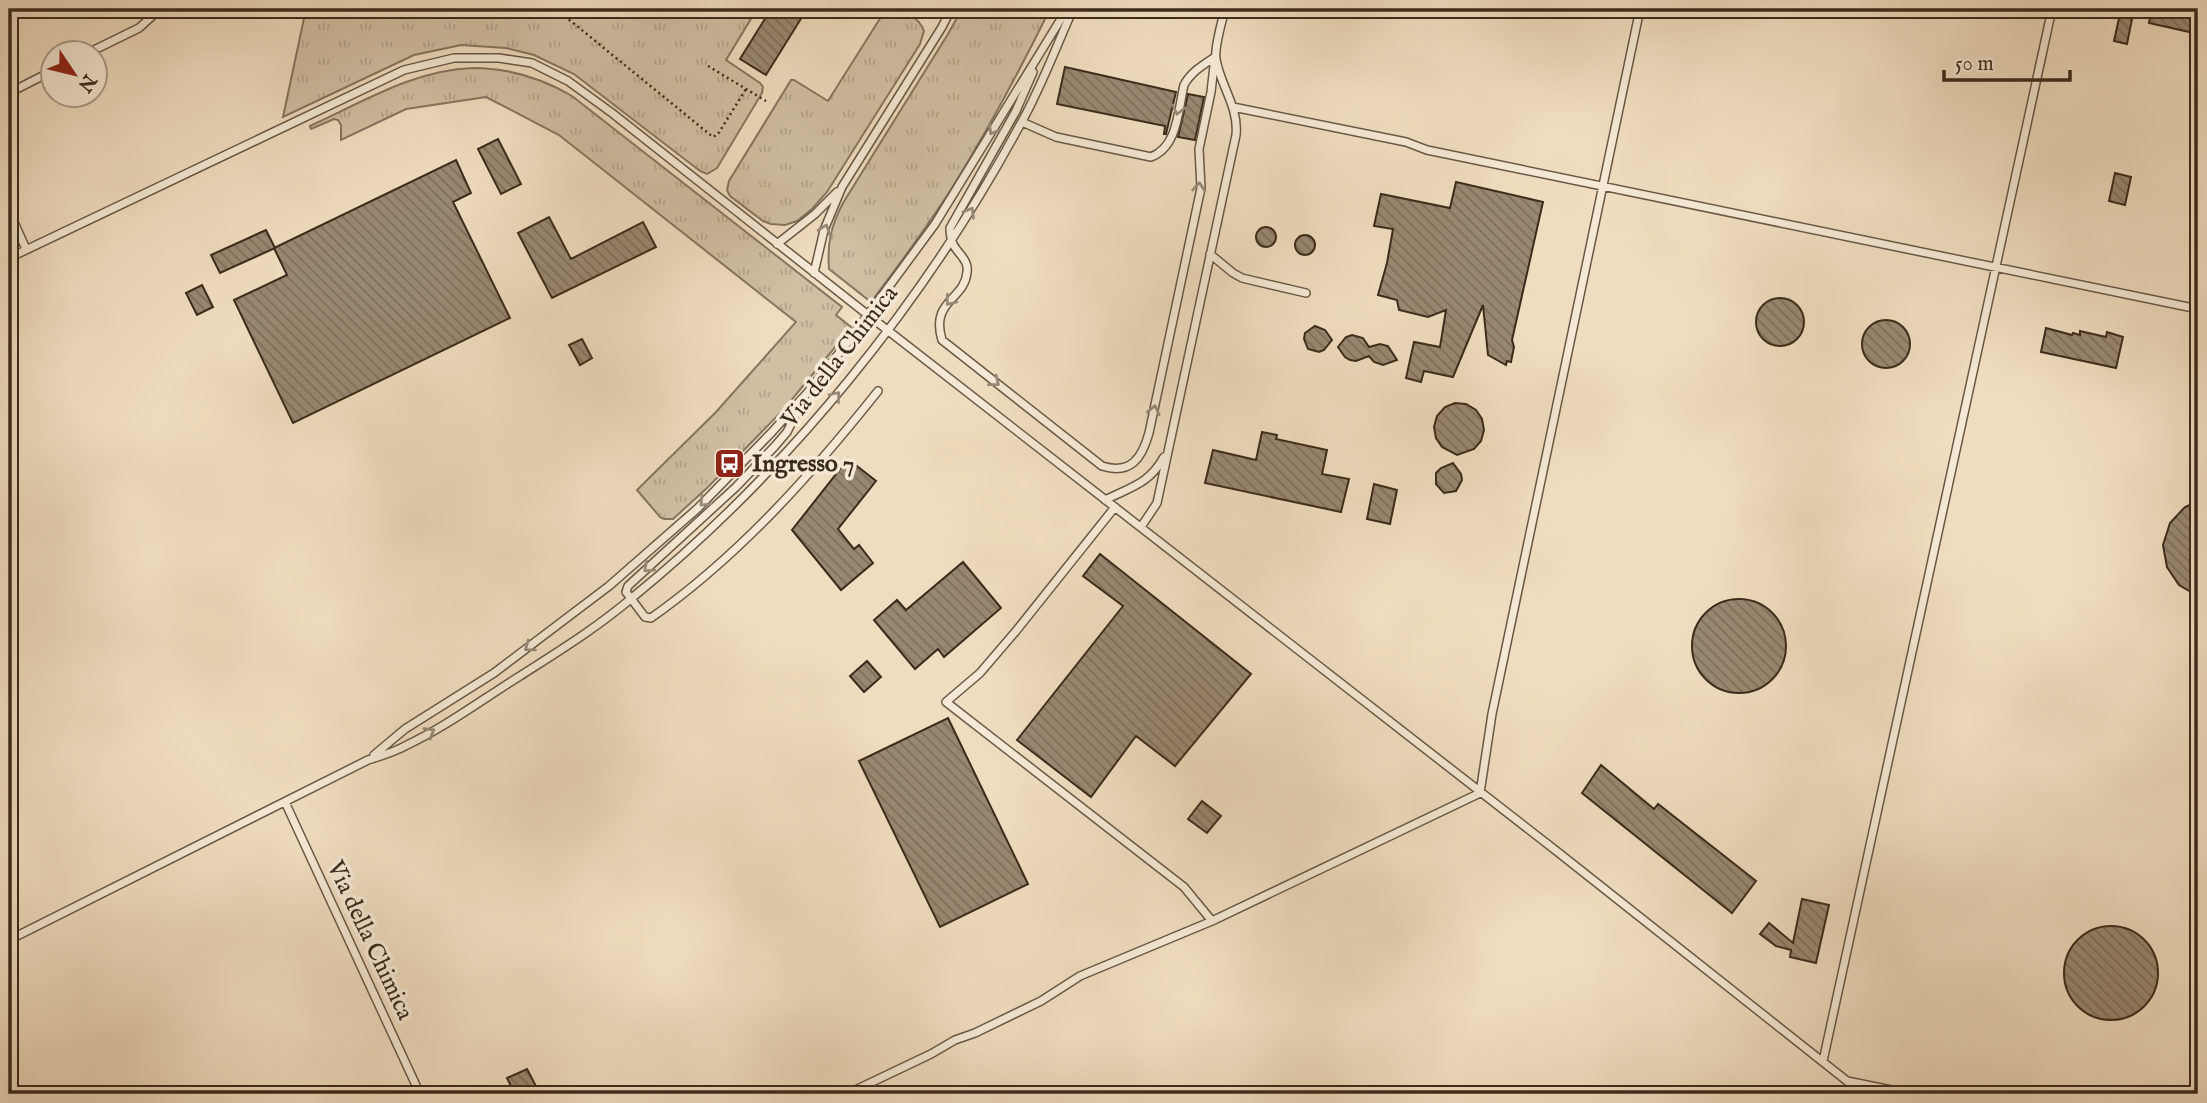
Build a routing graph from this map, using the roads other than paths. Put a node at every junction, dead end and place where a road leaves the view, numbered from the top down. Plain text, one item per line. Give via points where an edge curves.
1 (160, 9) edge
2 (951, 9) edge
3 (1067, 9) edge
4 (1073, 9) edge
5 (1225, 9) edge
6 (1640, 9) edge
7 (2052, 9) edge
8 (108, 44) edge
9 (1045, 47) junction
10 (1215, 57) junction
11 (38, 78) edge
12 (9, 93) edge
13 (1233, 107) junction
14 (1022, 122) junction
15 (1602, 186) junction
16 (842, 187) junction
17 (9, 211) edge
18 (952, 239) junction
19 (777, 244) junction
20 (26, 249) junction
21 (1210, 254) junction
22 (9, 258) edge
23 (1996, 266) junction
24 (814, 273) junction
25 (1306, 293) dead end
26 (2198, 309) edge
27 (867, 315) junction
28 (887, 330) junction
29 (877, 391) dead end
30 (808, 392) junction
31 (1168, 450) junction
32 (1105, 500) junction
33 (1115, 507) junction
34 (1141, 527) junction
35 (631, 599) junction
36 (368, 760) junction
37 (1480, 793) junction
38 (285, 802) junction
39 (1212, 921) junction
40 (9, 940) edge
41 (1823, 1061) junction
42 (1847, 1081) junction
43 (420, 1094) edge
44 (847, 1094) edge
45 (1857, 1094) edge
46 (1910, 1094) edge

1 - 8 lane via 139,29
2 - 16 lane
3 - 9 lane, Via della Chimica
4 - 14 lane, Via della Chimica
5 - 10 lane
6 - 15 lane
7 - 23 lane
9 - 18 lane via 1016,111 950,228
9 -> 27 lane, Via della Chimica via 952,199
10 - 13 lane
10 -> 14 lane via 1188,78 1171,142 1151,157 1056,137
18 -> 10 lane via 967,264 967,276 938,321 942,340 1102,466 1130,466 1143,451 1149,433 1181,283 1200,188 1199,149
11 - 12 lane
13 - 15 lane
13 - 21 lane via 1236,135
18 -> 14 lane, Via della Chimica
15 - 23 lane
15 - 37 lane via 1492,714
16 - 19 lane
24 -> 16 lane via 824,230
17 - 20 lane
18 - 28 lane, Via della Chimica
19 - 20 lane via 568,81 532,63 454,58 404,70
19 - 24 lane
20 - 22 lane
21 - 25 lane via 1242,278
21 - 31 lane
23 - 26 lane
23 - 41 lane
24 - 27 lane
27 - 28 lane
27 - 30 lane, Via della Chimica
28 - 32 lane
35 -> 28 lane, Via della Chimica via 707,532 797,440
29 - 35 lane via 788,498 703,578 651,618
30 -> 35 lane via 775,446 628,586
30 -> 36 lane, Via della Chimica via 698,508 609,586
31 - 32 lane via 1148,479
31 - 34 lane via 1157,503
32 - 33 lane
33 - 34 lane
33 - 39 lane via 980,673 946,702 1184,887
34 - 37 lane
36 -> 35 lane, Via della Chimica via 407,746 455,717 578,639
36 - 38 lane, Via della Chimica
37 - 39 lane
37 - 41 lane
38 - 40 lane, Via della Chimica
38 - 43 lane, Via della Chimica
39 - 44 lane via 1080,976 1041,1000
41 - 42 lane
42 - 45 lane
42 - 46 lane

